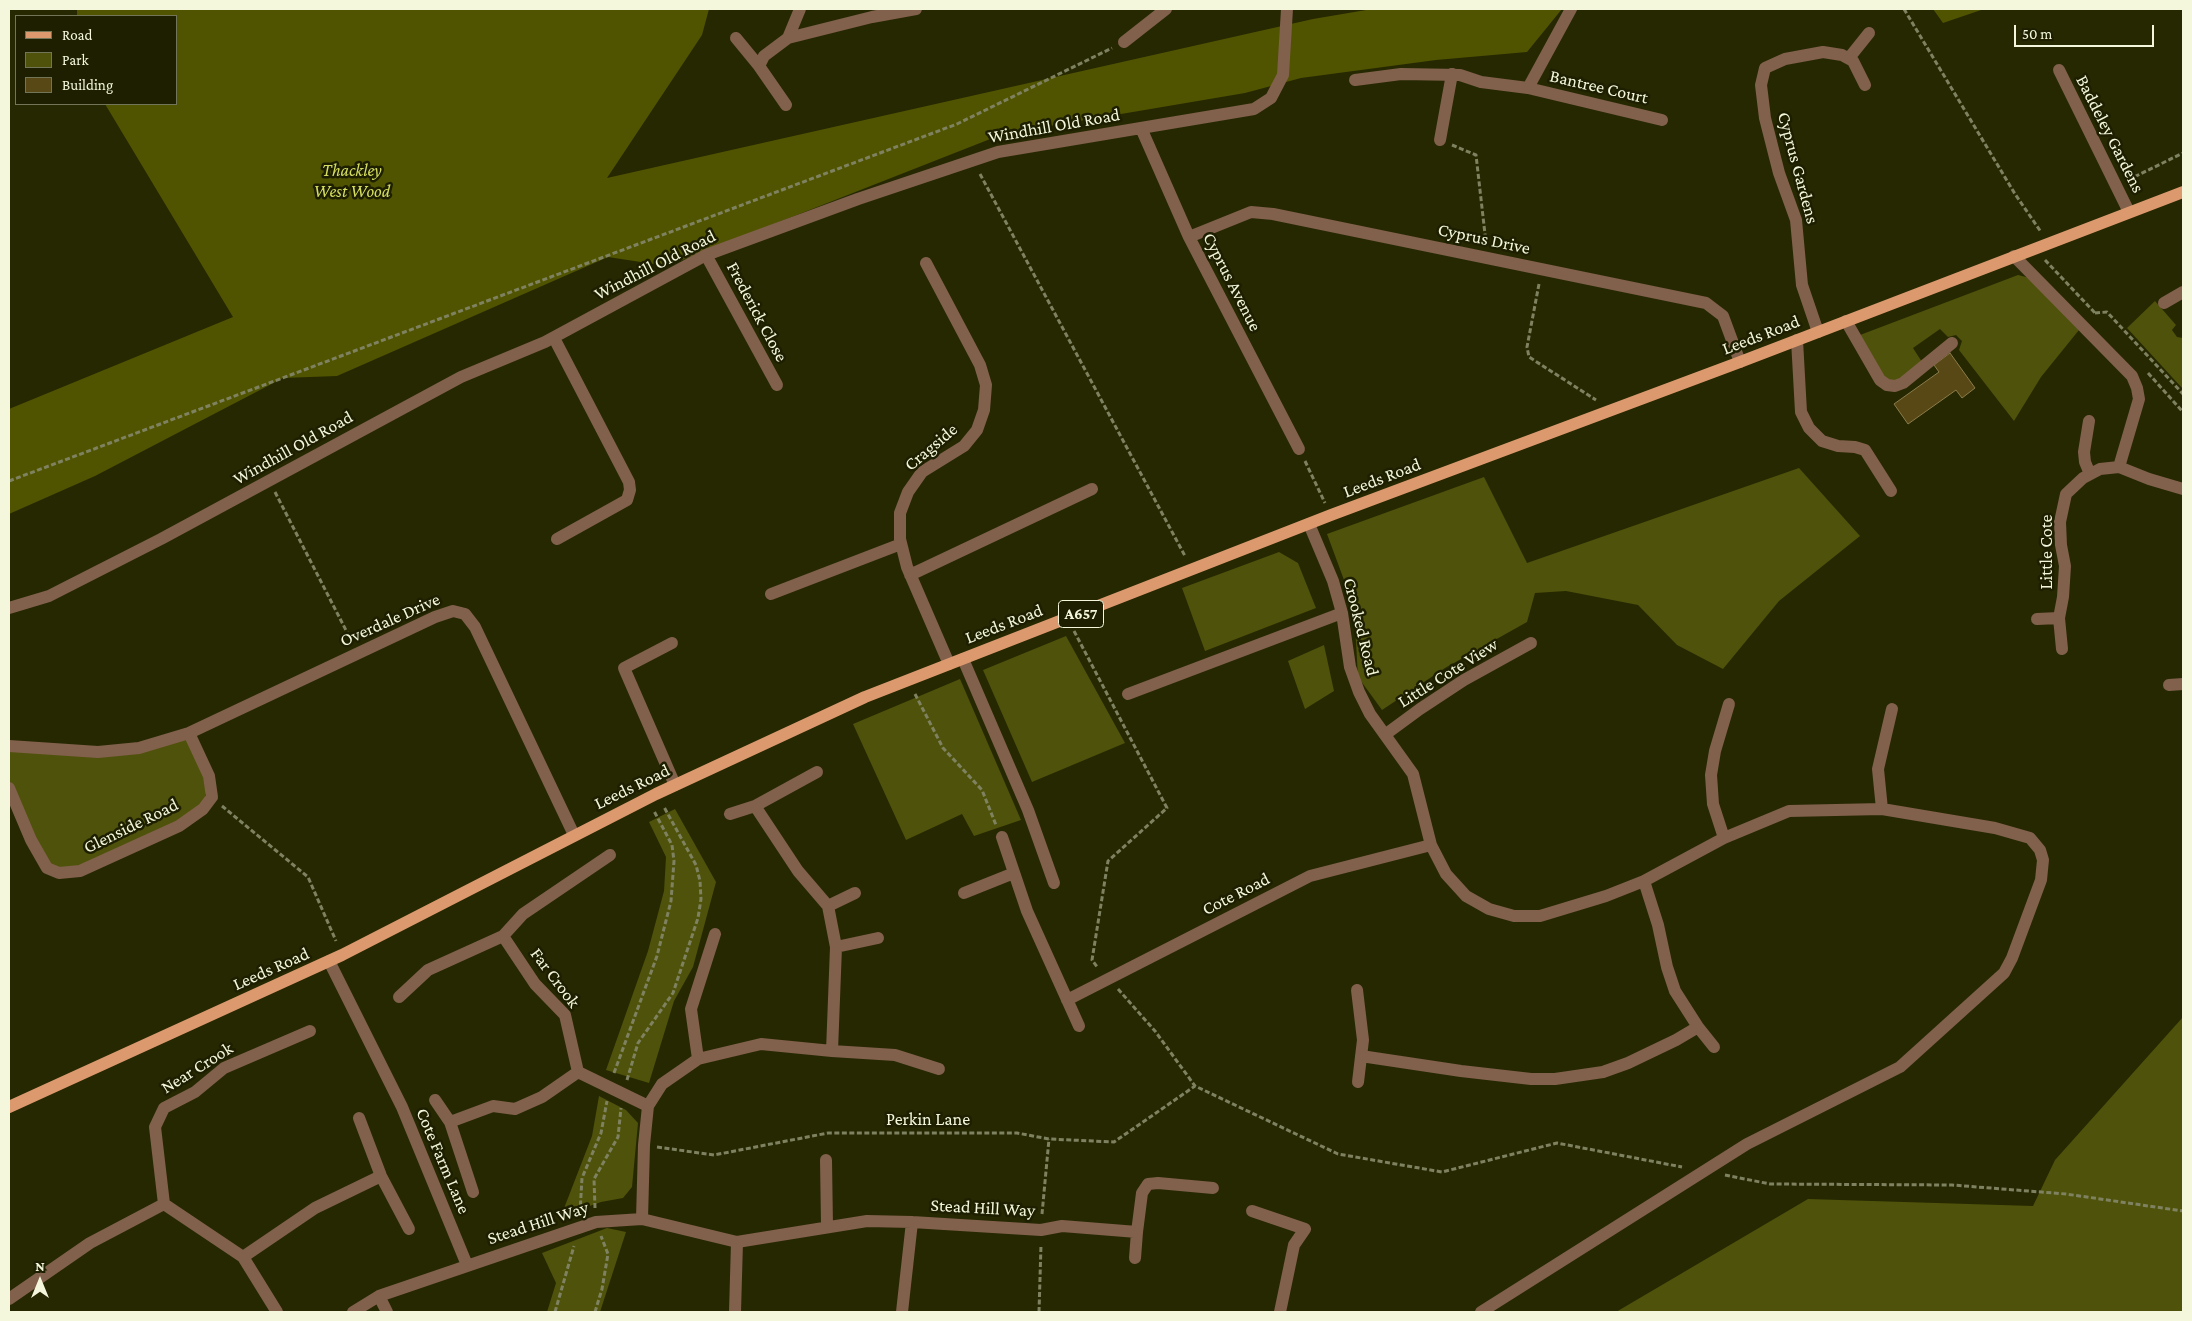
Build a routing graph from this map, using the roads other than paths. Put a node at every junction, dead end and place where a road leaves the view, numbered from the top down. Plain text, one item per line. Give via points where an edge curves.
1 (800, 9) edge
2 (916, 9) edge
3 (1166, 9) edge
4 (1287, 9) edge
5 (1571, 9) edge
6 (869, 13) edge
7 (1869, 33) dead end
8 (736, 38) dead end
9 (788, 38) junction
10 (1124, 42) road end
11 (1849, 58) junction
12 (759, 66) junction
13 (2059, 70) dead end
14 (1452, 74) junction
15 (1355, 80) dead end
16 (1865, 85) dead end
17 (1528, 88) junction
18 (786, 105) dead end
19 (1662, 120) dead end
20 (1141, 128) junction
21 (1440, 140) road end
22 (2183, 192) edge
23 (2129, 212) junction
24 (1189, 237) junction
25 (706, 255) junction
26 (2014, 256) junction
27 (926, 263) dead end
28 (2183, 292) edge
29 (2164, 303) dead end
30 (1846, 321) junction
31 (1818, 332) junction
32 (554, 338) junction
33 (1797, 340) junction
34 (1952, 343) dead end
35 (1740, 362) junction
36 (777, 385) dead end
37 (2090, 421) dead end
38 (1299, 449) road end
39 (2120, 467) junction
40 (2090, 474) junction
41 (1092, 489) dead end
42 (2183, 489) edge
43 (1891, 491) dead end
44 (1309, 524) junction
45 (557, 539) dead end
46 (902, 544) junction
47 (910, 575) junction
48 (771, 594) dead end
49 (9, 608) edge
50 (1342, 613) junction
51 (2059, 618) junction
52 (2037, 619) dead end
53 (672, 643) dead end
54 (1531, 643) dead end
55 (2062, 649) dead end
56 (964, 658) junction
57 (949, 664) junction
58 (2183, 684) edge
59 (2169, 685) dead end
60 (1128, 694) dead end
61 (1729, 704) dead end
62 (1892, 709) dead end
63 (189, 733) junction
64 (1386, 734) junction
65 (9, 746) edge
66 (817, 772) dead end
67 (675, 784) junction
68 (9, 788) edge
69 (755, 806) junction
70 (1882, 809) junction
71 (730, 814) dead end
72 (574, 835) junction
73 (1002, 837) road end
74 (1724, 838) junction
75 (1431, 844) junction
76 (610, 855) dead end
77 (1014, 873) junction
78 (1644, 881) junction
79 (1054, 883) dead end
80 (855, 893) dead end
81 (964, 893) dead end
82 (828, 906) junction
83 (715, 934) dead end
84 (503, 936) junction
85 (878, 938) dead end
86 (836, 948) junction
87 (328, 962) junction
88 (1357, 990) dead end
89 (399, 997) dead end
90 (1067, 1000) junction
91 (1079, 1026) dead end
92 (1698, 1027) junction
93 (310, 1030) dead end
94 (1714, 1047) dead end
95 (832, 1051) junction
96 (1361, 1056) junction
97 (698, 1059) junction
98 (939, 1069) dead end
99 (578, 1072) junction
100 (1358, 1082) dead end
101 (435, 1100) dead end
102 (648, 1106) junction
103 (9, 1107) edge
104 (359, 1118) dead end
105 (450, 1122) junction
106 (826, 1160) dead end
107 (381, 1176) junction
108 (1213, 1188) dead end
109 (473, 1192) dead end
110 (164, 1204) junction
111 (1252, 1211) dead end
112 (642, 1219) junction
113 (912, 1222) junction
114 (827, 1226) junction
115 (408, 1229) dead end
116 (1137, 1232) junction
117 (737, 1242) junction
118 (243, 1257) junction
119 (1135, 1258) dead end
120 (467, 1265) junction
121 (379, 1296) junction
122 (9, 1300) edge
123 (276, 1312) edge
124 (353, 1312) edge
125 (387, 1312) edge
126 (735, 1312) edge
127 (902, 1312) edge
128 (1280, 1312) edge
129 (1481, 1312) edge

1 - 9 street
2 - 6 street
3 - 10 street
4 - 20 street, Windhill Old Road via 1284,75 1271,98 1254,109
5 - 17 street, Bantree Court
6 - 9 street
7 - 11 street
8 - 12 street
9 - 12 street via 764,56
11 - 16 street via 1854,61
11 - 31 street, Cyprus Gardens via 1823,52 1785,59 1765,68 1761,85 1765,118 1779,173 1796,220 1802,285
12 - 18 street
13 - 23 street, Baddeley Gardens
14 - 15 street, Bantree Court via 1401,74
14 - 17 street, Bantree Court via 1481,82
14 - 21 street
17 - 19 street, Bantree Court
20 - 24 street, Cyprus Avenue
20 - 25 street, Windhill Old Road via 998,152
22 - 23 main road, Leeds Road / A657
23 - 26 main road, Leeds Road / A657
24 - 35 street, Cyprus Drive via 1252,212 1273,214 1706,303 1723,316
24 - 38 street, Cyprus Avenue
25 - 32 street, Windhill Old Road
25 - 36 street, Frederick Close
26 - 30 main road, Leeds Road / A657
26 - 39 street via 2132,376 2139,399
27 - 46 street, Cragside via 980,365 986,386 984,410 977,430 964,446 922,472 908,492 900,513
28 - 29 street
30 - 31 main road, Leeds Road / A657
30 - 34 street via 1880,380 1887,386 1903,383
31 - 33 main road, Leeds Road / A657
32 - 45 street via 629,482 630,490 627,500
32 - 49 street, Windhill Old Road via 461,377 161,540 49,596
33 - 35 main road, Leeds Road / A657
33 - 43 street via 1801,412 1809,428 1822,441 1865,450
35 - 44 main road, Leeds Road / A657
37 - 40 street via 2084,452
39 - 40 street, Little Cote via 2100,469
39 - 42 street
40 - 51 street, Little Cote via 2066,494 2060,522 2065,566
41 - 47 street
44 - 50 street, Crooked Road via 1333,581
44 - 56 main road, Leeds Road / A657
46 - 47 street, Cragside
46 - 48 street
47 - 57 street, Cragside
50 - 60 street
50 - 64 street, Crooked Road via 1350,667 1359,692 1370,714
51 - 52 street
51 - 55 street, Little Cote
53 - 67 street via 624,668
54 - 64 street, Little Cote View via 1464,680
56 - 57 main road, Leeds Road / A657
56 - 79 street via 1028,810
57 - 67 main road, Leeds Road / A657 via 865,697
58 - 59 street
61 - 74 street via 1711,774 1713,804
62 - 70 street via 1878,769
63 - 65 street via 138,748 98,752
63 - 68 street, Glenside Road via 209,776 212,797 204,809 179,826 80,871 59,873 47,868
63 - 72 street, Overdale Drive via 435,617 453,611 465,614 476,628
64 - 75 street, Crooked Road via 1413,774
66 - 69 street
67 - 72 main road, Leeds Road / A657
69 - 71 street
69 - 82 street via 798,871
70 - 74 street, Crooked Road via 1789,811
70 - 129 street, Crooked Road via 2018,833 2030,838 2040,850 2043,860 2041,880 2004,973 1900,1067 1739,1148
72 - 87 main road, Leeds Road / A657
73 - 77 street
74 - 78 street, Crooked Road
75 - 78 street, Crooked Road via 1446,874 1466,896 1502,914 1527,917 1552,914
75 - 90 street, Cote Road via 1310,876
76 - 84 street via 523,914
77 - 81 street
77 - 90 street via 1027,911
78 - 92 street via 1670,980 1680,1002
80 - 82 street
82 - 86 street
83 - 97 street via 691,1009
84 - 89 street via 428,970
84 - 99 street, Far Crook via 536,984 565,1015
85 - 86 street
86 - 95 street
87 - 103 main road, Leeds Road / A657
87 - 120 street, Cote Farm Lane via 402,1107
88 - 96 street via 1362,1019
90 - 91 street
92 - 94 street
92 - 96 street via 1628,1064 1555,1079 1470,1072
93 - 110 street, Near Crook via 224,1068 195,1092 164,1108 155,1127
95 - 97 street via 761,1044
95 - 98 street via 895,1055
96 - 100 street
97 - 102 street via 662,1084
99 - 102 street
99 - 105 street via 542,1097 515,1109 493,1106
101 - 105 street
102 - 112 street
104 - 107 street
105 - 109 street
106 - 114 street
107 - 115 street
107 - 118 street via 315,1208
108 - 116 street via 1148,1184 1142,1192
110 - 118 street
110 - 122 street via 90,1243
111 - 128 street via 1305,1229 1294,1245
112 - 117 street, Stead Hill Way
112 - 120 street, Stead Hill Way via 596,1222
113 - 114 street, Stead Hill Way via 867,1221
113 - 116 street, Stead Hill Way via 1041,1230 1062,1226
113 - 127 street
114 - 117 street, Stead Hill Way
116 - 119 street
117 - 126 street
118 - 123 street
120 - 121 street
121 - 124 street
121 - 125 street

